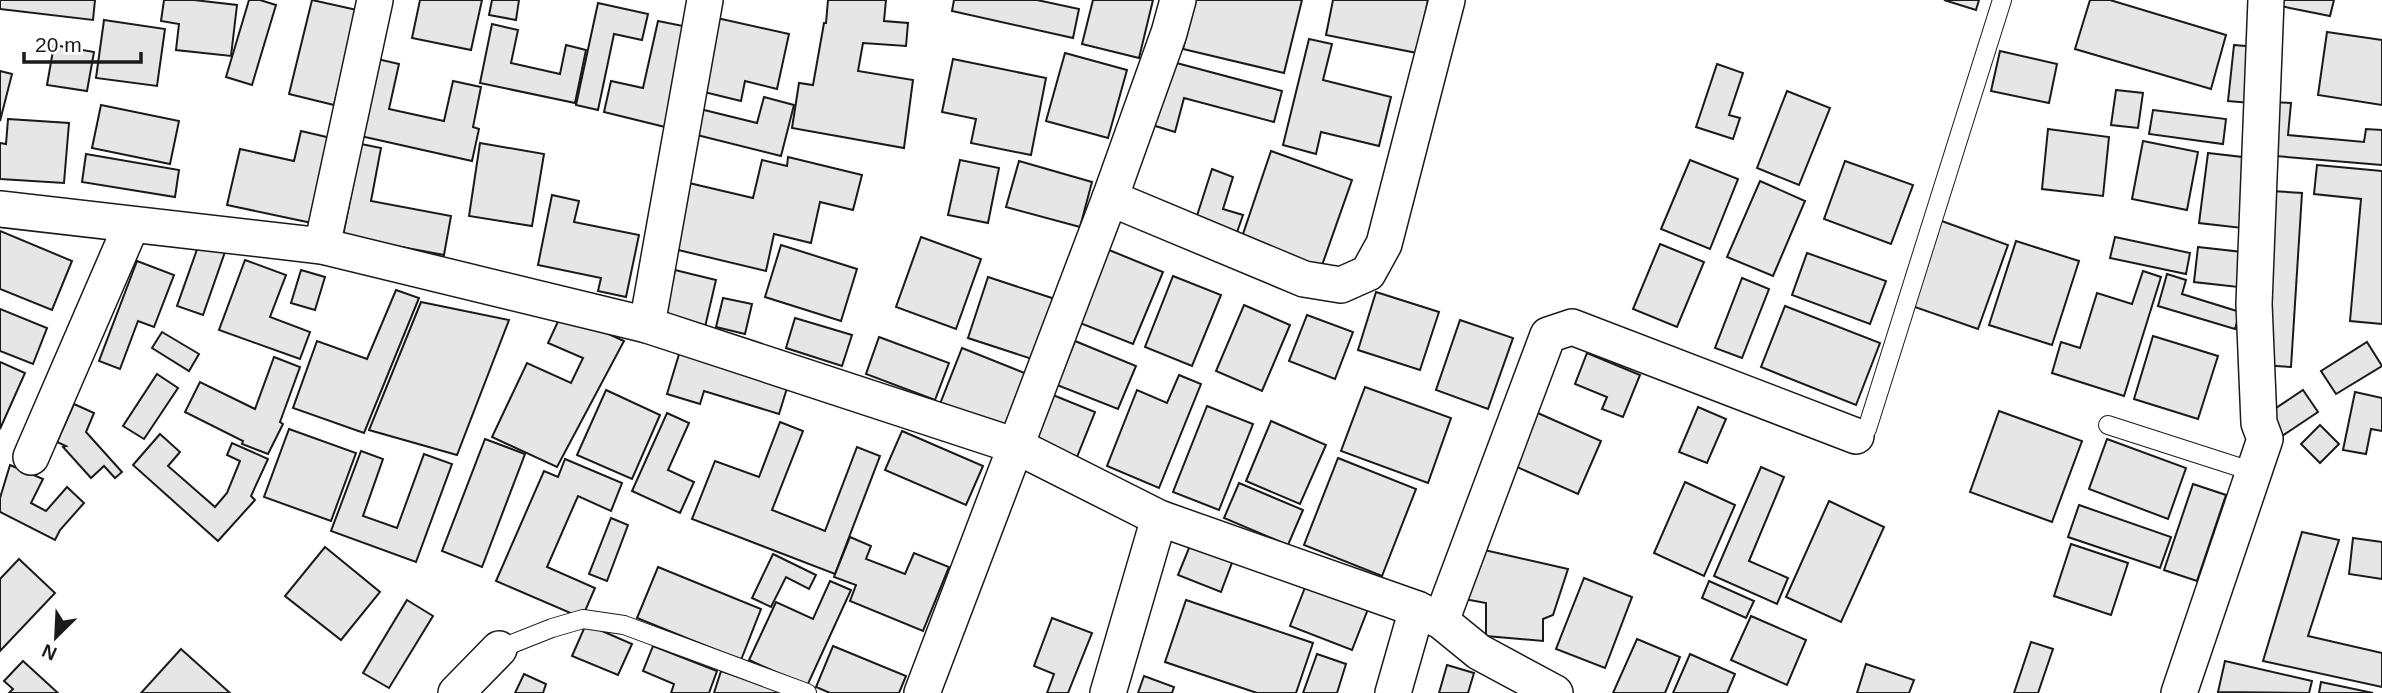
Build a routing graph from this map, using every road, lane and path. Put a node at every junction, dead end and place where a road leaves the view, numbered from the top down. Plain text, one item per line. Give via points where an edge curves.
1 (375, 0) edge
2 (705, 0) edge
3 (1178, 0) edge
4 (1447, 0) edge
5 (2002, 0) edge
6 (2266, 0) edge
7 (1110, 198) junction
8 (0, 209) edge
9 (131, 226) junction
10 (322, 246) junction
11 (647, 325) junction
12 (2108, 425) dead end
13 (1856, 436) joint
14 (1016, 446) junction
15 (31, 457) dead end
16 (2254, 472) junction
17 (1159, 518) junction
18 (1429, 615) junction
19 (499, 649) joint
20 (456, 693) edge
21 (807, 693) edge
22 (922, 693) edge
23 (1108, 693) edge
24 (1393, 693) edge
25 (1555, 693) edge
26 (2179, 693) edge

1 - 10 street
2 - 11 street
3 - 7 street
4 - 7 street via 1384,244 1368,273 1341,285 1304,279
5 - 13 lane via 1867,429
6 - 16 street via 2254,304 2259,423 2265,439
7 - 14 street
8 - 9 street
9 - 10 street
9 - 15 street
10 - 11 street
11 - 14 street
12 - 16 lane
13 - 18 street via 1572,327 1548,335
14 - 17 street
14 - 22 street
16 - 26 street
17 - 18 street
17 - 23 street
18 - 24 street
18 - 25 street via 1479,652
19 - 20 street
19 - 21 lane via 583,619 624,625

